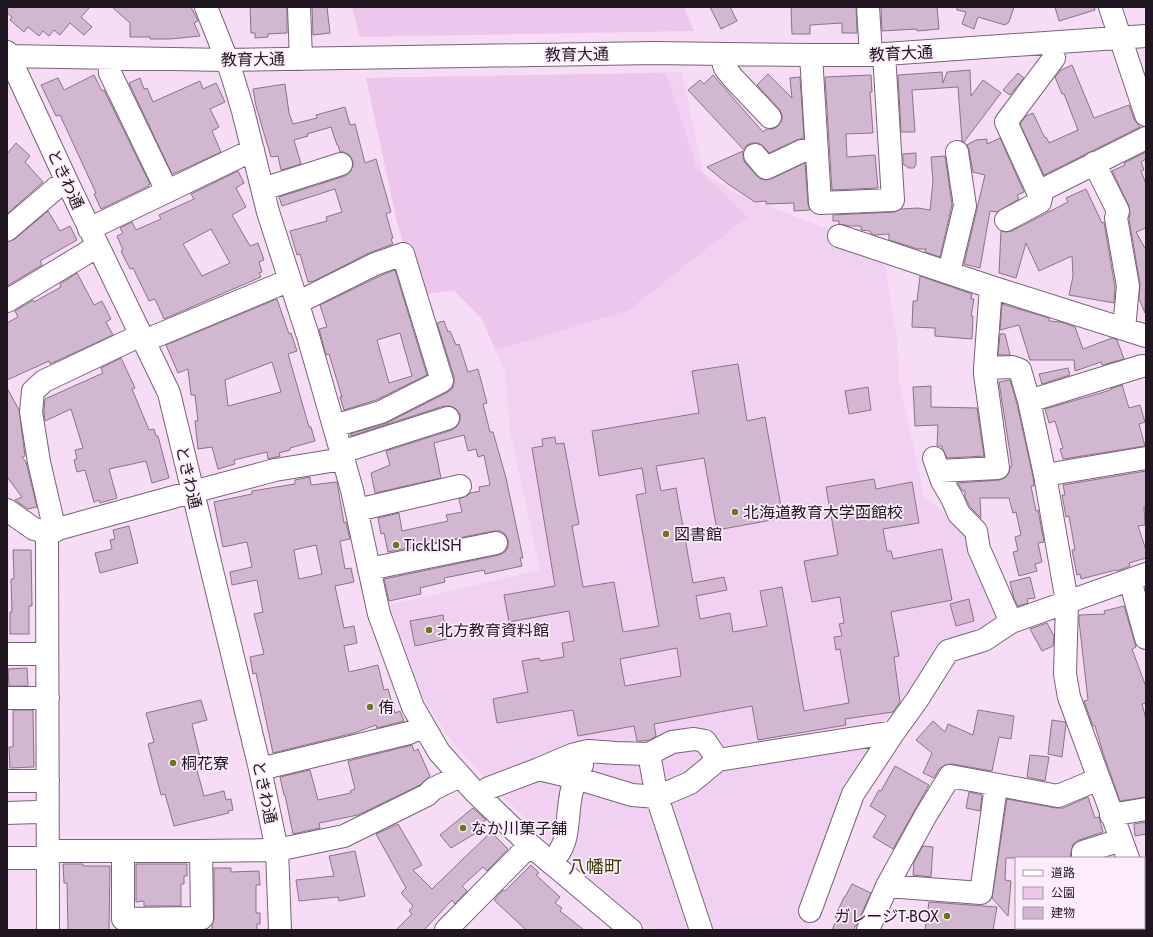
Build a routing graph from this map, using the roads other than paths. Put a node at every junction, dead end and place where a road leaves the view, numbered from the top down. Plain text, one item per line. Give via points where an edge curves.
1 (206, 7) edge
2 (299, 7) edge
3 (868, 7) edge
4 (1110, 7) edge
5 (1146, 36) edge
6 (1120, 38) junction
7 (8, 54) edge
8 (721, 54) junction
9 (811, 55) junction
10 (878, 55) junction
11 (109, 58) junction
12 (301, 58) junction
13 (1054, 58) dead end
14 (228, 60) junction
15 (1146, 115) edge
16 (770, 117) dead end
17 (1146, 138) edge
18 (253, 150) junction
19 (817, 150) junction
20 (957, 152) dead end
21 (755, 155) dead end
22 (1094, 163) junction
23 (341, 164) dead end
24 (67, 182) junction
25 (263, 189) junction
26 (1043, 189) junction
27 (167, 191) junction
28 (1006, 220) dead end
29 (7, 230) edge
30 (839, 236) dead end
31 (94, 238) junction
32 (949, 272) junction
33 (290, 280) junction
34 (991, 287) junction
35 (7, 301) edge
36 (298, 302) junction
37 (1133, 332) edge
38 (142, 338) junction
39 (985, 368) junction
40 (1144, 372) edge
41 (1029, 401) junction
42 (448, 418) dead end
43 (334, 426) junction
44 (342, 455) junction
45 (1146, 458) edge
46 (1045, 475) junction
47 (460, 486) dead end
48 (193, 491) junction
49 (357, 510) junction
50 (8, 513) edge
51 (51, 531) junction
52 (496, 543) dead end
53 (369, 569) junction
54 (1138, 577) edge
55 (1068, 602) junction
56 (1011, 622) junction
57 (1146, 638) edge
58 (7, 654) edge
59 (47, 654) junction
60 (7, 698) edge
61 (48, 698) junction
62 (424, 726) junction
63 (894, 732) junction
64 (588, 751) junction
65 (649, 754) junction
66 (718, 760) junction
67 (260, 769) junction
68 (539, 769) junction
69 (460, 776) junction
70 (576, 778) junction
71 (1099, 779) junction
72 (48, 780) junction
73 (7, 781) edge
74 (996, 786) junction
75 (479, 795) junction
76 (657, 798) junction
77 (1146, 809) edge
78 (7, 812) edge
79 (38, 812) dead end
80 (1111, 815) junction
81 (530, 845) junction
82 (1124, 849) edge
83 (277, 850) junction
84 (123, 851) junction
85 (201, 852) junction
86 (43, 854) junction
87 (1083, 857) edge
88 (7, 858) edge
89 (551, 863) junction
90 (887, 886) junction
91 (810, 911) dead end
92 (48, 930) edge
93 (280, 930) edge
94 (446, 930) edge
95 (631, 930) edge
96 (701, 930) edge
97 (868, 930) edge

1 - 14 street
2 - 12 street
3 - 10 street
4 - 6 street
5 - 6 street, 教育大通
6 - 10 street, 教育大通
6 - 15 street
7 - 11 street, 教育大通
7 - 24 street, ときわ通
8 - 9 street, 教育大通
8 - 12 street, 教育大通
8 - 16 street via 724,68
9 - 10 street, 教育大通
9 - 19 street
10 - 19 street via 893,200 820,203
11 - 14 street, 教育大通
11 - 27 street via 110,73
12 - 14 street, 教育大通
13 - 26 street via 1006,122 1038,192
14 - 18 street
17 - 22 street
18 - 25 street
18 - 27 street
19 - 21 street via 802,151 766,168
20 - 32 street via 965,206
22 - 26 street
22 - 37 street via 1118,211 1116,218
23 - 25 street
24 - 29 street via 56,188
24 - 31 street, ときわ通
25 - 33 street
26 - 28 street via 1040,202
27 - 31 street
30 - 32 street
31 - 35 street
31 - 38 street, ときわ通
32 - 34 street
33 - 36 street
33 - 38 street via 156,336
34 - 37 street
34 - 39 street
36 - 43 street
36 - 43 street via 374,264 403,254 442,381 380,412
37 - 40 street
38 - 48 street, ときわ通 via 169,393
38 - 51 street via 44,381 33,391 31,412
39 - 41 street via 1012,367 1020,370
39 - 56 street via 998,468 937,465 959,514 976,531 979,549
40 - 41 street
41 - 46 street
42 - 44 street via 351,449
43 - 44 street
44 - 48 street
44 - 49 street
45 - 46 street
46 - 55 street
47 - 49 street
48 - 51 street
48 - 67 street, ときわ通
49 - 53 street
50 - 51 street via 34,529
51 - 59 street
52 - 53 street
53 - 62 street via 379,614 389,643 413,707
54 - 55 street
54 - 57 street
55 - 56 street
55 - 71 street via 1065,674 1069,697
56 - 63 street via 984,640 948,651
58 - 59 street
59 - 61 street
60 - 61 street
61 - 72 street
62 - 67 street via 409,733
62 - 69 street via 439,752
63 - 66 street
63 - 91 street via 853,794
64 - 65 street
64 - 68 street
64 - 70 street
65 - 66 street via 672,742 694,739 704,741
65 - 76 street
66 - 76 street via 690,783
67 - 83 street, ときわ通
68 - 70 street
68 - 75 street via 488,788
69 - 75 street
69 - 83 street via 344,836
70 - 76 street via 632,795
70 - 89 street via 570,799 563,847
71 - 74 street via 1058,796
71 - 80 street
72 - 73 street
72 - 86 street
74 - 90 street via 950,776
74 - 90 street via 981,893
75 - 81 street
76 - 96 street
77 - 80 street
78 - 79 street
80 - 82 street
81 - 89 street
81 - 94 street
82 - 87 street via 1083,852
83 - 85 street
83 - 93 street, ときわ通
84 - 85 street
84 - 85 street via 123,919 202,918
84 - 86 street
86 - 88 street
86 - 92 street
89 - 95 street
90 - 97 street

